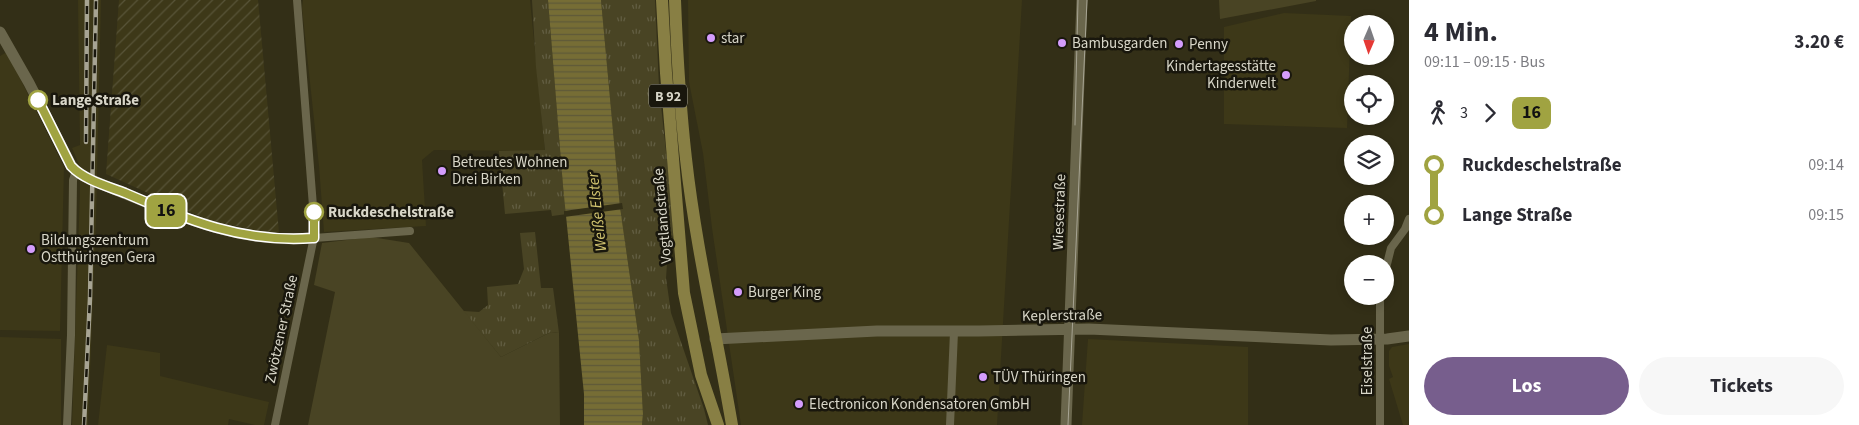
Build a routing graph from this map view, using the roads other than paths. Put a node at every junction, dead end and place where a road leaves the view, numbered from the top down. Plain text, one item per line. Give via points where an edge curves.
1 (297, 0) edge
2 (662, 0) edge
3 (675, 0) edge
4 (1082, 0) edge
5 (0, 32) edge
6 (76, 171) junction
7 (1409, 219) edge
8 (410, 231) dead end
9 (314, 238) junction
10 (1389, 255) edge
11 (1380, 305) edge
12 (1070, 330) junction
13 (954, 332) junction
14 (1409, 336) edge
15 (715, 339) junction
16 (1381, 340) junction
17 (693, 341) junction
18 (67, 425) edge
19 (275, 425) edge
20 (718, 425) edge
21 (732, 425) edge
22 (950, 425) edge
23 (1066, 425) edge
24 (1380, 425) edge

1 - 9 street
2 - 17 main road, Vogtlandstraße / B 92 via 684,293
3 - 15 main road, Vogtlandstraße / B 92 via 686,160
4 - 12 street, Wiesestraße
5 - 6 street
6 - 9 street via 191,221 245,235 286,240
6 - 18 street via 73,180
7 - 10 street
8 - 9 street
9 - 19 street, Zwötzener Straße
11 - 16 street, Eiselstraße
12 - 13 street, Keplerstraße
12 - 16 street, Keplerstraße
12 - 23 street, Wiesestraße
13 - 15 street, Keplerstraße via 878,331
13 - 22 street
14 - 16 street, Keplerstraße
15 - 17 main road
15 - 21 main road, Vogtlandstraße / B 92
16 - 24 street, Eiselstraße
17 - 20 main road, Vogtlandstraße / B 92

